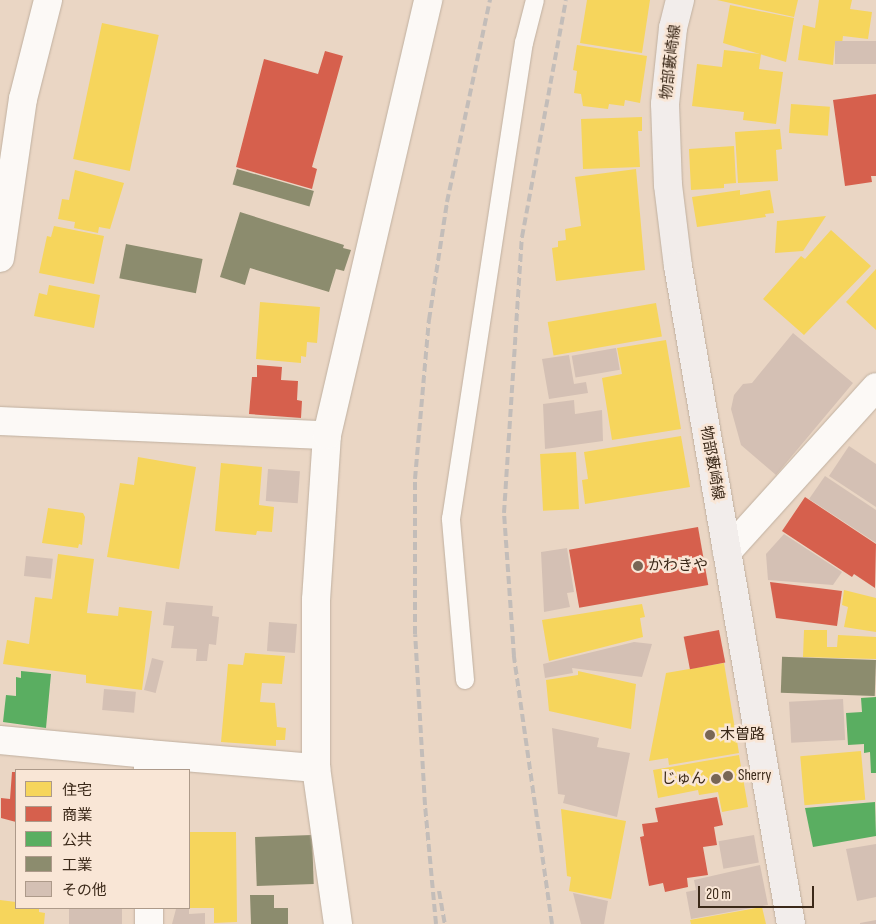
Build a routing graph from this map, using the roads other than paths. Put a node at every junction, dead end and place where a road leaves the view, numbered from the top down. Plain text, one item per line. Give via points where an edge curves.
1 (48, 0) edge
2 (428, 0) edge
3 (535, 0) edge
4 (680, 0) edge
5 (0, 258) edge
6 (876, 387) edge
7 (0, 421) edge
8 (327, 435) junction
9 (727, 552) junction
10 (465, 680) dead end
11 (0, 740) edge
12 (148, 762) edge
13 (316, 768) junction
14 (148, 909) edge
15 (149, 924) edge
16 (338, 924) edge
17 (791, 924) edge

1 - 5 street via 23,99
2 - 8 street
3 - 10 lane via 524,43 451,518
4 - 9 main road, 物部藪崎線 via 665,104 668,185 678,266
6 - 9 street
7 - 8 street
8 - 13 street via 316,600
9 - 17 main road, 物部藪崎線
11 - 12 street
12 - 13 street
13 - 16 street
14 - 15 street

